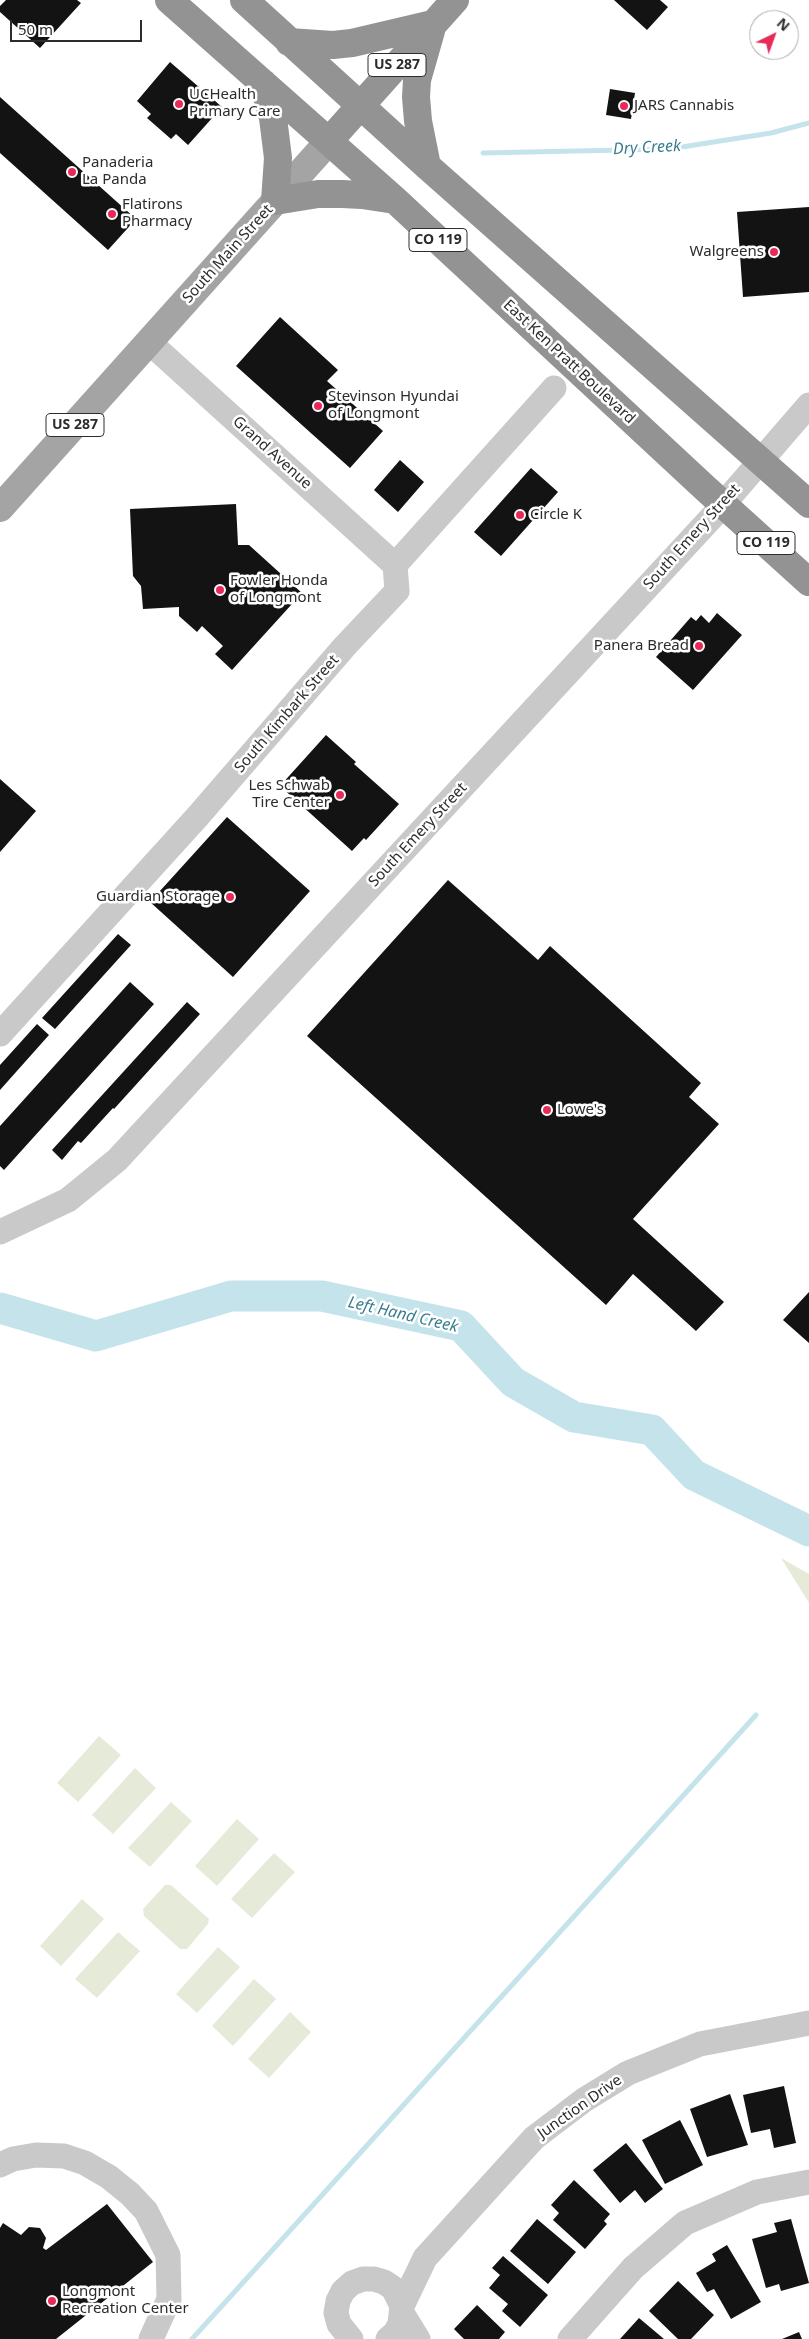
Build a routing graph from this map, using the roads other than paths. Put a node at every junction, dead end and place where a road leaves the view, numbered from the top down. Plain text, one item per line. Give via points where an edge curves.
1 (169, 0) edge
2 (244, 0) edge
3 (455, 0) edge
4 (433, 24) junction
5 (289, 42) junction
6 (263, 83) junction
7 (361, 106) junction
8 (329, 141) junction
9 (427, 166) junction
10 (395, 200) junction
11 (275, 201) junction
12 (149, 342) junction
13 (554, 388) dead end
14 (809, 405) edge
15 (759, 461) junction
16 (723, 504) junction
17 (809, 504) edge
18 (0, 508) edge
19 (395, 565) junction
20 (809, 582) edge
21 (0, 1034) edge
22 (0, 1232) edge
23 (809, 2023) edge
24 (0, 2165) edge
25 (809, 2182) edge
26 (425, 2258) junction
27 (374, 2279) junction
28 (402, 2309) junction
29 (342, 2334) edge
30 (151, 2339) edge
31 (388, 2339) edge
32 (418, 2339) edge
33 (570, 2339) edge

1 - 6 highway, CO 119
2 - 5 highway, CO 119
3 - 4 highway, South Main Street / US 287
4 - 5 highway via 352,43
4 - 7 highway, South Main Street / US 287
4 - 9 highway via 417,80 416,97
5 - 7 highway, CO 119
6 - 8 highway, CO 119
6 - 11 highway via 273,118 278,158
7 - 8 highway, South Main Street / US 287
7 - 9 highway, CO 119
8 - 10 highway, East Ken Pratt Boulevard / CO 119
8 - 11 main road, South Main Street / US 287
9 - 15 highway, CO 119
10 - 11 highway via 334,194
10 - 16 highway, East Ken Pratt Boulevard / CO 119
11 - 12 main road, South Main Street / US 287
12 - 18 main road, South Main Street / US 287
12 - 19 street, Grand Avenue
13 - 19 street
14 - 15 street, South Emery Street
15 - 16 street, South Emery Street
15 - 17 highway, CO 119
16 - 20 highway, East Ken Pratt Boulevard / CO 119
16 - 22 street, South Emery Street via 117,1160 68,1200
19 - 21 street, South Kimbark Street via 397,591
23 - 26 street, Junction Drive via 700,2044 628,2073 584,2100 534,2138
24 - 30 street via 36,2155 64,2156 85,2163 109,2177 146,2211 168,2255 169,2299
25 - 33 street via 757,2192 685,2223 633,2268
26 - 27 street, Junction Drive
26 - 28 street, Junction Drive
27 - 28 street via 393,2288
27 - 29 street, Junction Drive via 362,2279 343,2291 336,2313
28 - 31 street, Junction Drive via 400,2324
28 - 32 street

